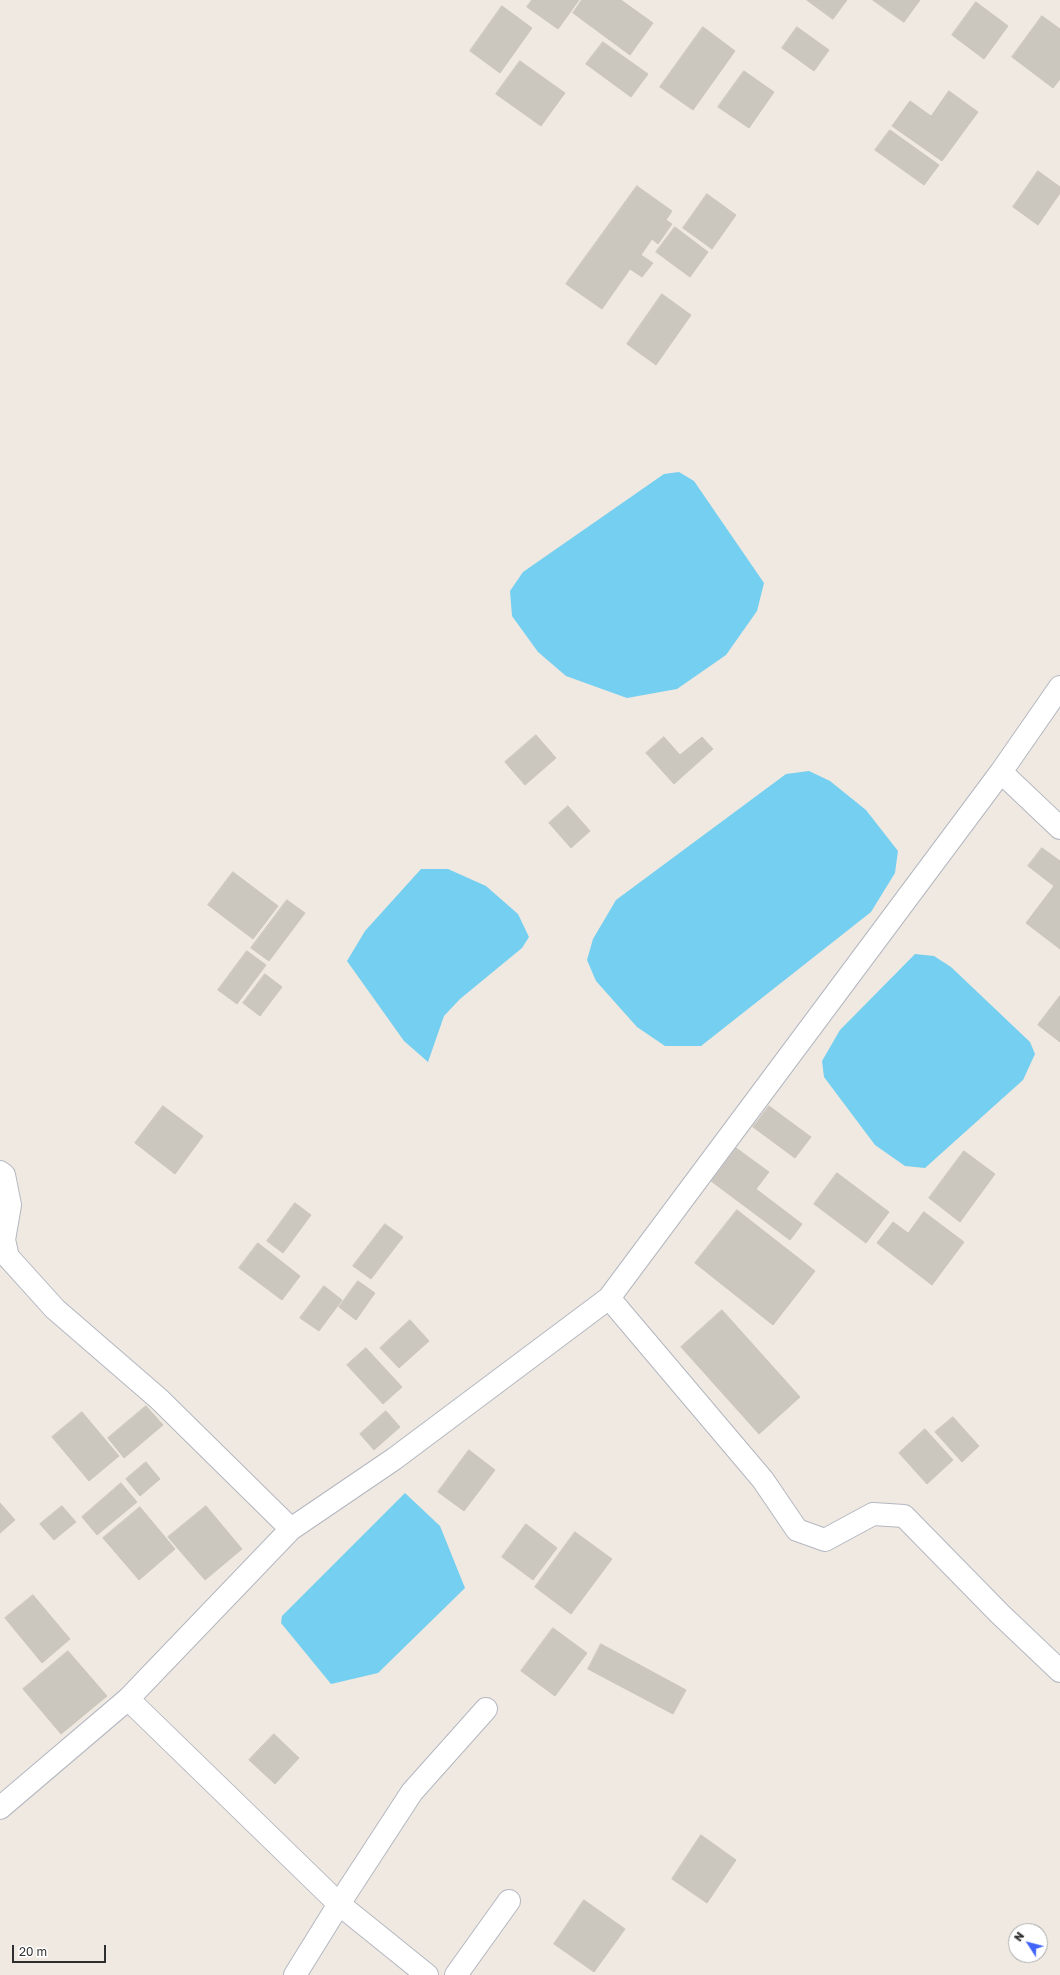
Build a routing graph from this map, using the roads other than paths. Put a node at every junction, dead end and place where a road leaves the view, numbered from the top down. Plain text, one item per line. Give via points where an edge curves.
1 (1060, 687) edge
2 (1001, 772) junction
3 (1060, 828) edge
4 (0, 1172) edge
5 (609, 1298) junction
6 (291, 1529) junction
7 (1060, 1671) edge
8 (128, 1700) junction
9 (486, 1709) dead end
10 (0, 1808) edge
11 (509, 1901) dead end
12 (339, 1904) junction
13 (295, 1975) edge
14 (427, 1975) edge
15 (456, 1975) edge

1 - 2 street
2 - 3 street
2 - 5 street
4 - 6 street via 4,1174 10,1205 4,1240 8,1257 55,1309 159,1399
5 - 6 street via 394,1459
5 - 7 street via 763,1480 797,1530 825,1540 873,1514 904,1516
6 - 8 street
8 - 10 street
8 - 12 street
9 - 12 street via 412,1792
11 - 15 street
12 - 13 street
12 - 14 street

